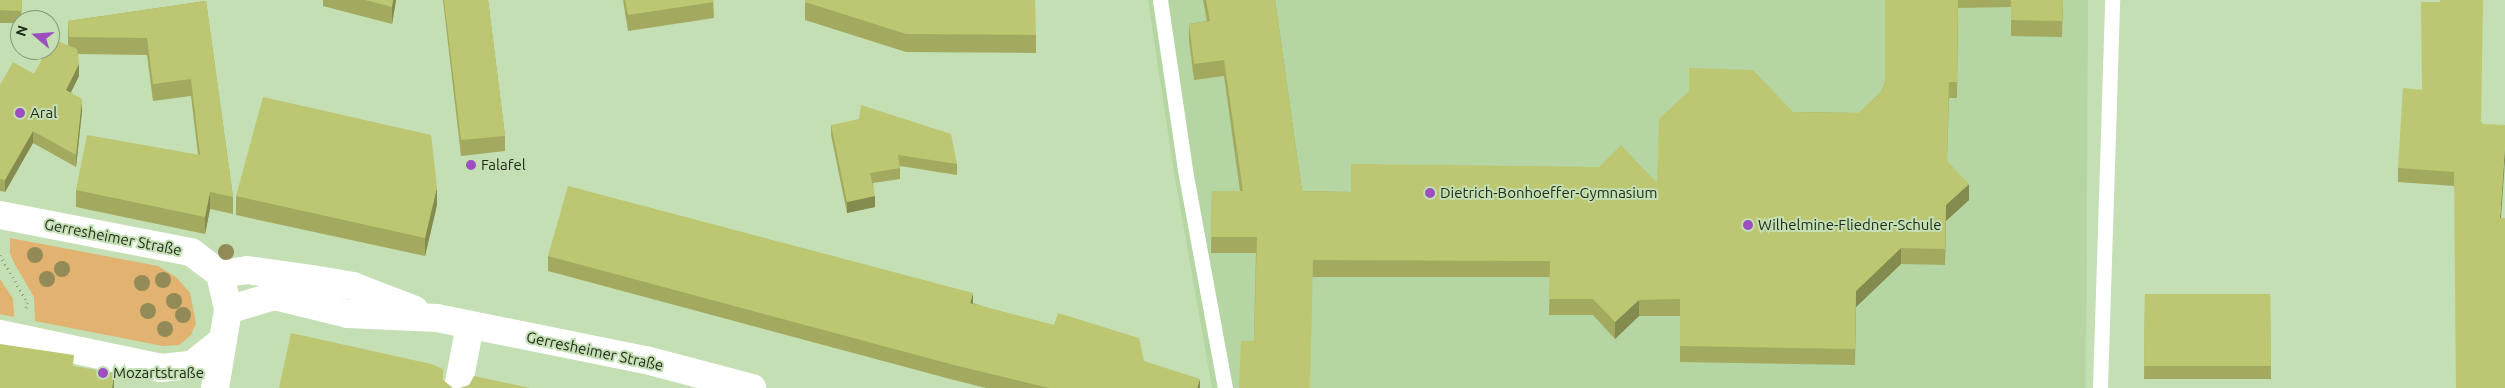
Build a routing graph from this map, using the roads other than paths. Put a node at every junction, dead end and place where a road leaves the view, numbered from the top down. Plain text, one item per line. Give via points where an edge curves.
1 (1160, 0) edge
2 (2112, 0) edge
3 (0, 215) edge
4 (220, 274) junction
5 (228, 310) junction
6 (437, 318) junction
7 (470, 325) junction
8 (0, 334) edge
9 (223, 340) junction
10 (164, 378) edge
11 (215, 388) edge
12 (458, 388) edge
13 (752, 388) edge
14 (1224, 388) edge
15 (2100, 388) edge

1 - 14 lane via 1185,170
2 - 15 lane
3 - 4 street, Gerresheimer Straße via 191,252
4 - 5 street
4 - 6 street, Gerresheimer Straße via 247,270 278,272 354,286
5 - 6 street, Gerresheimer Straße via 274,296 348,314
5 - 9 street
6 - 7 street, Gerresheimer Straße
7 - 12 street
7 - 13 street, Gerresheimer Straße via 646,360
8 - 10 street
9 - 10 street via 192,365
9 - 11 street

